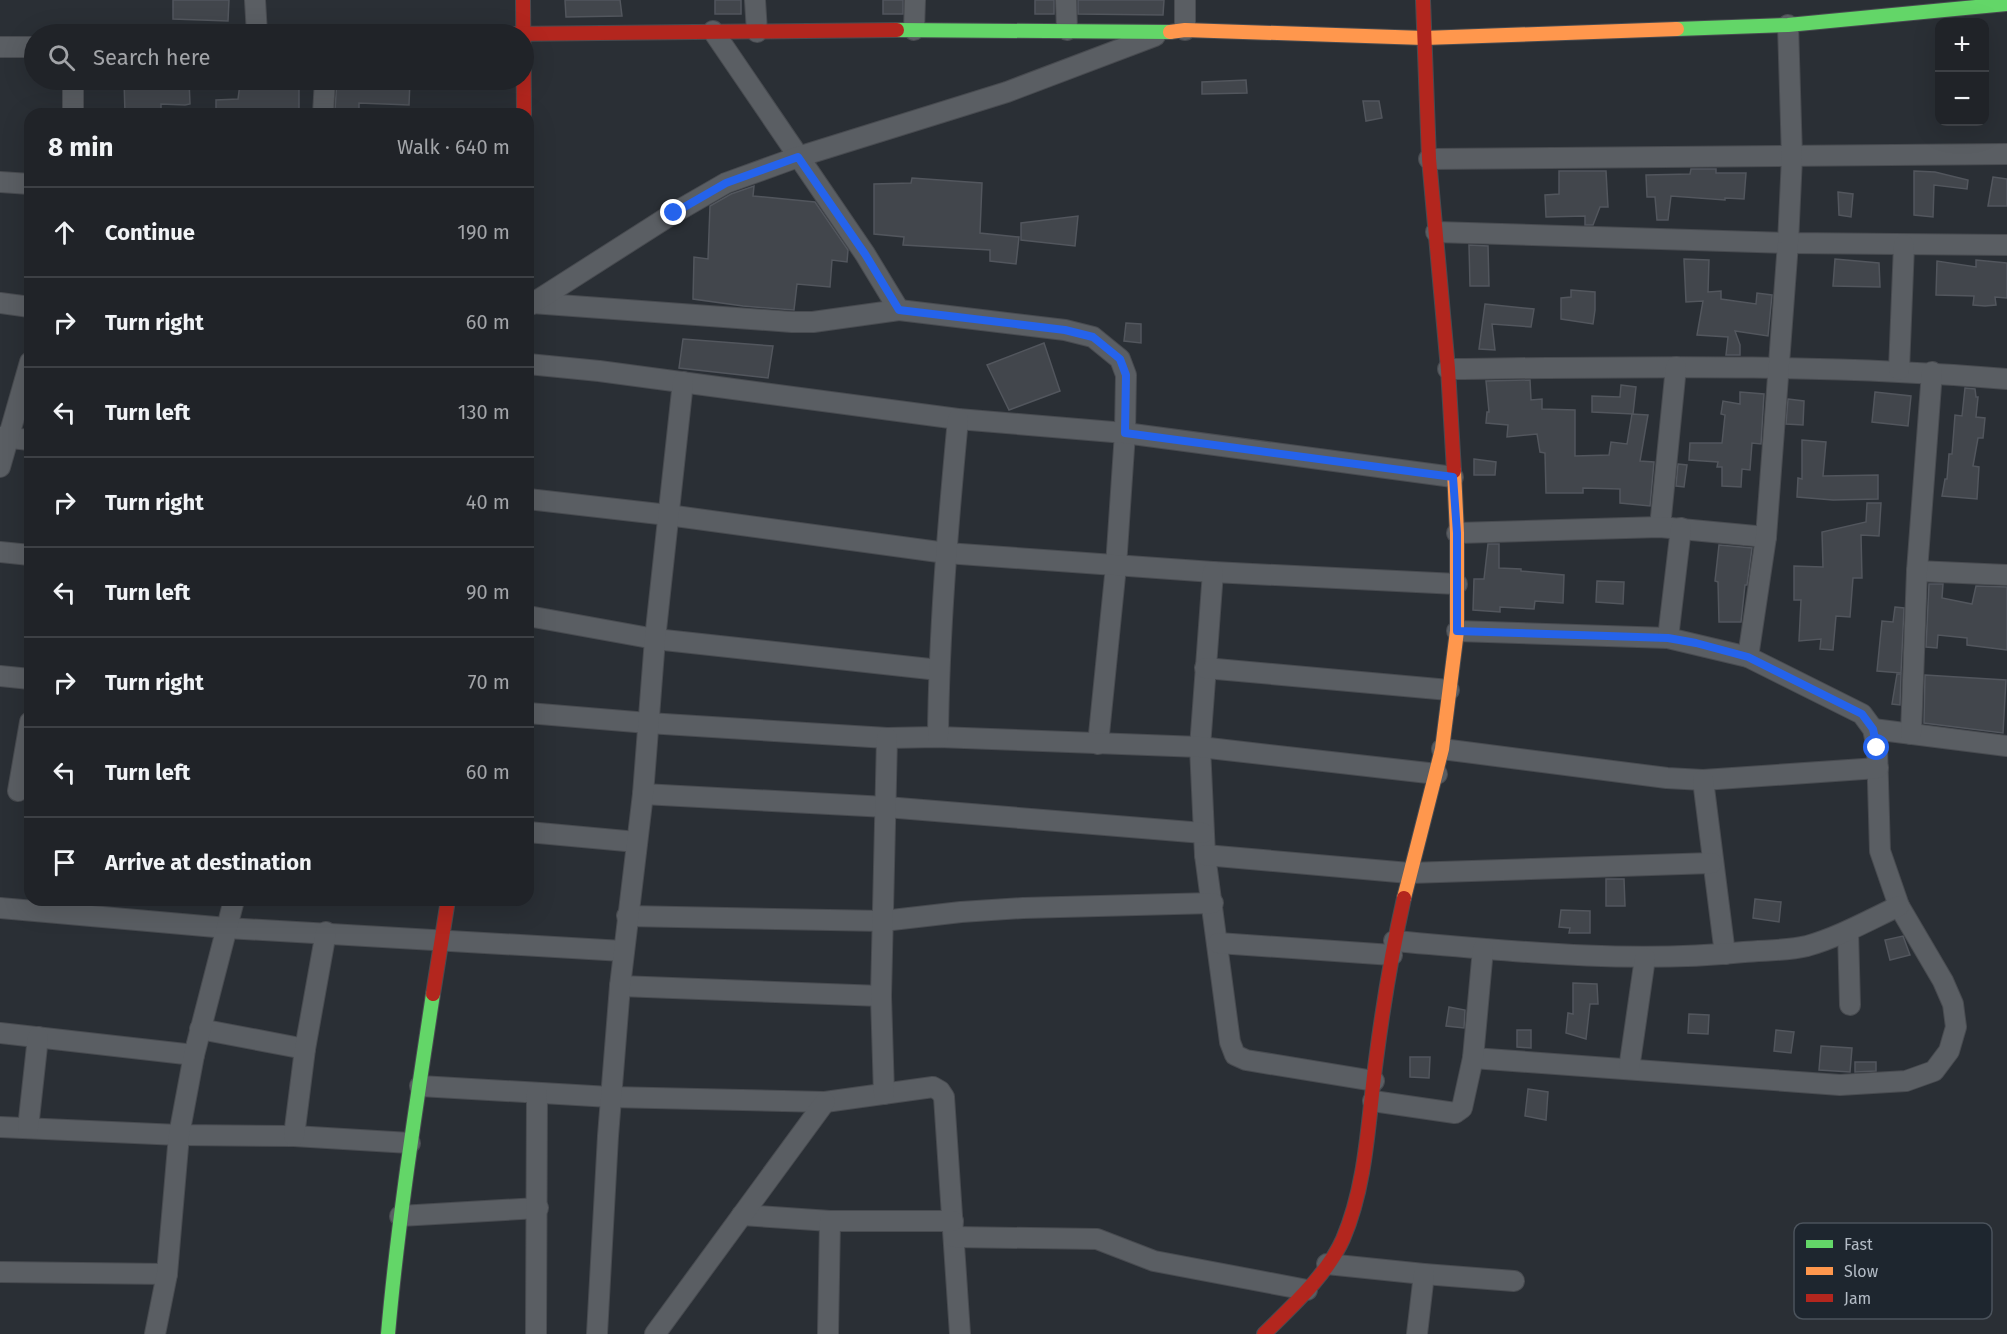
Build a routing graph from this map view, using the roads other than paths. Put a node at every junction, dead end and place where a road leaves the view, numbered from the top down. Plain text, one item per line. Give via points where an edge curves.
1 (255, 0) edge
2 (523, 0) edge
3 (755, 0) edge
4 (915, 0) edge
5 (1066, 0) edge
6 (1185, 0) edge
7 (1423, 0) edge
8 (2007, 4) edge
9 (256, 24) edge
10 (524, 24) edge
11 (1788, 25) junction
12 (914, 30) junction
13 (1068, 30) junction
14 (713, 31) junction
15 (1175, 31) junction
16 (757, 32) junction
17 (534, 33) edge
18 (1424, 38) junction
19 (0, 47) edge
20 (24, 47) edge
21 (73, 90) edge
22 (324, 90) edge
23 (524, 90) edge
24 (73, 108) edge
25 (323, 108) edge
26 (524, 108) edge
27 (2007, 154) edge
28 (1792, 156) junction
29 (798, 157) junction
30 (1429, 159) junction
31 (0, 182) edge
32 (24, 184) edge
33 (1437, 232) junction
34 (1788, 243) junction
35 (1905, 244) junction
36 (2007, 245) edge
37 (534, 302) edge
38 (0, 303) edge
39 (534, 305) edge
40 (24, 306) edge
41 (899, 310) junction
42 (534, 365) edge
43 (1676, 367) junction
44 (1448, 369) junction
45 (1780, 369) junction
46 (1899, 370) junction
47 (1932, 372) junction
48 (2007, 379) edge
49 (24, 380) edge
50 (683, 382) junction
51 (958, 419) junction
52 (1125, 433) junction
53 (4, 437) edge
54 (24, 439) edge
55 (0, 467) edge
56 (1453, 477) junction
57 (534, 500) edge
58 (669, 515) junction
59 (1660, 527) junction
60 (1681, 528) junction
61 (1457, 533) junction
62 (1766, 537) junction
63 (0, 552) edge
64 (946, 553) junction
65 (24, 554) edge
66 (1116, 566) junction
67 (1917, 571) junction
68 (1213, 572) junction
69 (2007, 575) edge
70 (1457, 584) junction
71 (534, 617) edge
72 (1457, 631) junction
73 (1668, 638) junction
74 (655, 639) junction
75 (1748, 657) junction
76 (1205, 668) junction
77 (939, 670) junction
78 (0, 676) edge
79 (24, 678) edge
80 (1449, 690) junction
81 (534, 714) edge
82 (648, 723) junction
83 (1873, 729) junction
84 (1911, 734) junction
85 (938, 737) junction
86 (887, 738) junction
87 (1098, 744) junction
88 (2007, 746) edge
89 (1200, 747) junction
90 (1442, 749) junction
91 (24, 752) edge
92 (1878, 768) junction
93 (1437, 774) junction
94 (1703, 780) junction
95 (16, 791) edge
96 (643, 794) junction
97 (886, 807) junction
98 (534, 833) edge
99 (1203, 833) junction
100 (637, 842) junction
101 (1205, 855) junction
102 (1712, 863) junction
103 (1409, 873) junction
104 (1213, 903) junction
105 (232, 906) edge
106 (447, 906) edge
107 (1899, 906) junction
108 (0, 908) edge
109 (627, 916) junction
110 (883, 921) junction
111 (227, 927) junction
112 (1848, 931) junction
113 (326, 932) junction
114 (442, 939) junction
115 (1218, 943) junction
116 (1393, 948) junction
117 (1483, 949) junction
118 (623, 951) junction
119 (1725, 954) junction
120 (1645, 958) junction
121 (620, 986) junction
122 (881, 996) junction
123 (1850, 1005) dead end
124 (200, 1029) junction
125 (0, 1033) edge
126 (38, 1037) junction
127 (305, 1049) junction
128 (194, 1055) junction
129 (1473, 1058) junction
130 (1629, 1069) junction
131 (1374, 1081) junction
132 (420, 1086) junction
133 (537, 1093) junction
134 (884, 1094) junction
135 (610, 1097) junction
136 (825, 1102) junction
137 (1372, 1108) junction
138 (0, 1127) edge
139 (28, 1128) junction
140 (179, 1135) junction
141 (294, 1136) junction
142 (410, 1143) junction
143 (538, 1208) junction
144 (742, 1215) junction
145 (400, 1216) junction
146 (830, 1221) junction
147 (954, 1229) junction
148 (1327, 1264) junction
149 (0, 1272) edge
150 (168, 1274) junction
151 (1424, 1274) junction
152 (1514, 1281) dead end
153 (1307, 1290) junction
154 (155, 1334) edge
155 (388, 1334) edge
156 (536, 1334) edge
157 (597, 1334) edge
158 (655, 1334) edge
159 (828, 1334) edge
160 (960, 1334) edge
161 (1264, 1334) edge
162 (1417, 1334) edge

1 - 9 street
2 - 10 street
3 - 16 street
4 - 12 street
5 - 13 street
6 - 15 street
7 - 18 street
8 - 11 street
11 - 18 street
11 - 28 street
12 - 13 street
12 - 16 street
13 - 15 street
14 - 16 street
14 - 17 street
14 - 29 street
15 - 18 street
15 - 29 street via 1006,92
18 - 30 street
19 - 20 street
21 - 24 street
22 - 25 street
23 - 26 street
27 - 28 street
28 - 30 street
28 - 34 street
29 - 37 street via 718,188
29 - 41 street
30 - 33 street
31 - 32 street
33 - 34 street
33 - 44 street
34 - 35 street
34 - 45 street
35 - 36 street
35 - 46 street
38 - 40 street
39 - 41 street via 792,322
41 - 52 street via 1065,330 1093,337 1120,359 1126,375
42 - 50 street
43 - 44 street
43 - 45 street
43 - 59 street
44 - 56 street
45 - 46 street
45 - 62 street
46 - 47 street
47 - 48 street
47 - 67 street
49 - 53 street
50 - 51 street
50 - 58 street
51 - 52 street
51 - 64 street
52 - 56 street
52 - 66 street
53 - 54 street
53 - 55 street
56 - 61 street
57 - 58 street
58 - 64 street
58 - 74 street
59 - 60 street
59 - 61 street
60 - 62 street
60 - 73 street
61 - 70 street
62 - 75 street
63 - 65 street
64 - 66 street
64 - 77 street
66 - 68 street
66 - 87 street
67 - 69 street
67 - 84 street
68 - 70 street
68 - 76 street
70 - 72 street
71 - 74 street
72 - 73 street
72 - 80 street
73 - 75 street
74 - 77 street
74 - 82 street
75 - 83 street via 1862,714
76 - 80 street
76 - 89 street
77 - 85 street
78 - 79 street
80 - 90 street
81 - 82 street
82 - 86 street
82 - 96 street
83 - 84 street
83 - 92 street
84 - 88 street
85 - 86 street
85 - 87 street
86 - 97 street
87 - 89 street
89 - 93 street
89 - 99 street
90 - 93 street
90 - 94 street
91 - 95 street
92 - 94 street
92 - 107 street via 1880,851
93 - 103 street
94 - 102 street
96 - 97 street
96 - 100 street
97 - 99 street
97 - 110 street
98 - 100 street
99 - 101 street
100 - 109 street
101 - 103 street
101 - 104 street
102 - 103 street
102 - 119 street
103 - 116 street
104 - 110 street via 1023,908
104 - 115 street
105 - 111 street
106 - 114 street
107 - 112 street
107 - 130 street via 1953,1004 1956,1027 1949,1051 1934,1071 1906,1081 1840,1085
108 - 111 street
109 - 110 street
109 - 118 street
110 - 122 street
111 - 113 street
111 - 124 street
112 - 119 street via 1806,946
112 - 123 street
113 - 114 street
113 - 127 street
114 - 118 street
114 - 132 street
115 - 116 street
115 - 131 street via 1230,1042 1236,1055 1246,1060
116 - 117 street
116 - 131 street
117 - 120 street
117 - 129 street
118 - 121 street
119 - 120 street
120 - 130 street
121 - 122 street
121 - 135 street
122 - 134 street
124 - 127 street
124 - 128 street
125 - 126 street
126 - 128 street
126 - 139 street
127 - 141 street
128 - 140 street
129 - 130 street
129 - 137 street via 1462,1108 1455,1113
131 - 137 street
132 - 133 street
132 - 142 street
133 - 135 street
133 - 143 street
134 - 136 street
134 - 147 street via 933,1087 944,1097
135 - 136 street
135 - 157 street
136 - 144 street
137 - 148 street via 1351,1216 1342,1241
138 - 139 street
139 - 140 street
140 - 141 street
140 - 150 street
141 - 142 street
142 - 145 street
143 - 145 street
143 - 156 street
144 - 146 street
144 - 158 street
145 - 155 street
146 - 147 street
146 - 159 street
147 - 153 street via 1097,1239 1154,1261
147 - 160 street
148 - 151 street
148 - 153 street
149 - 150 street
150 - 154 street
151 - 152 street
151 - 162 street
153 - 161 street

